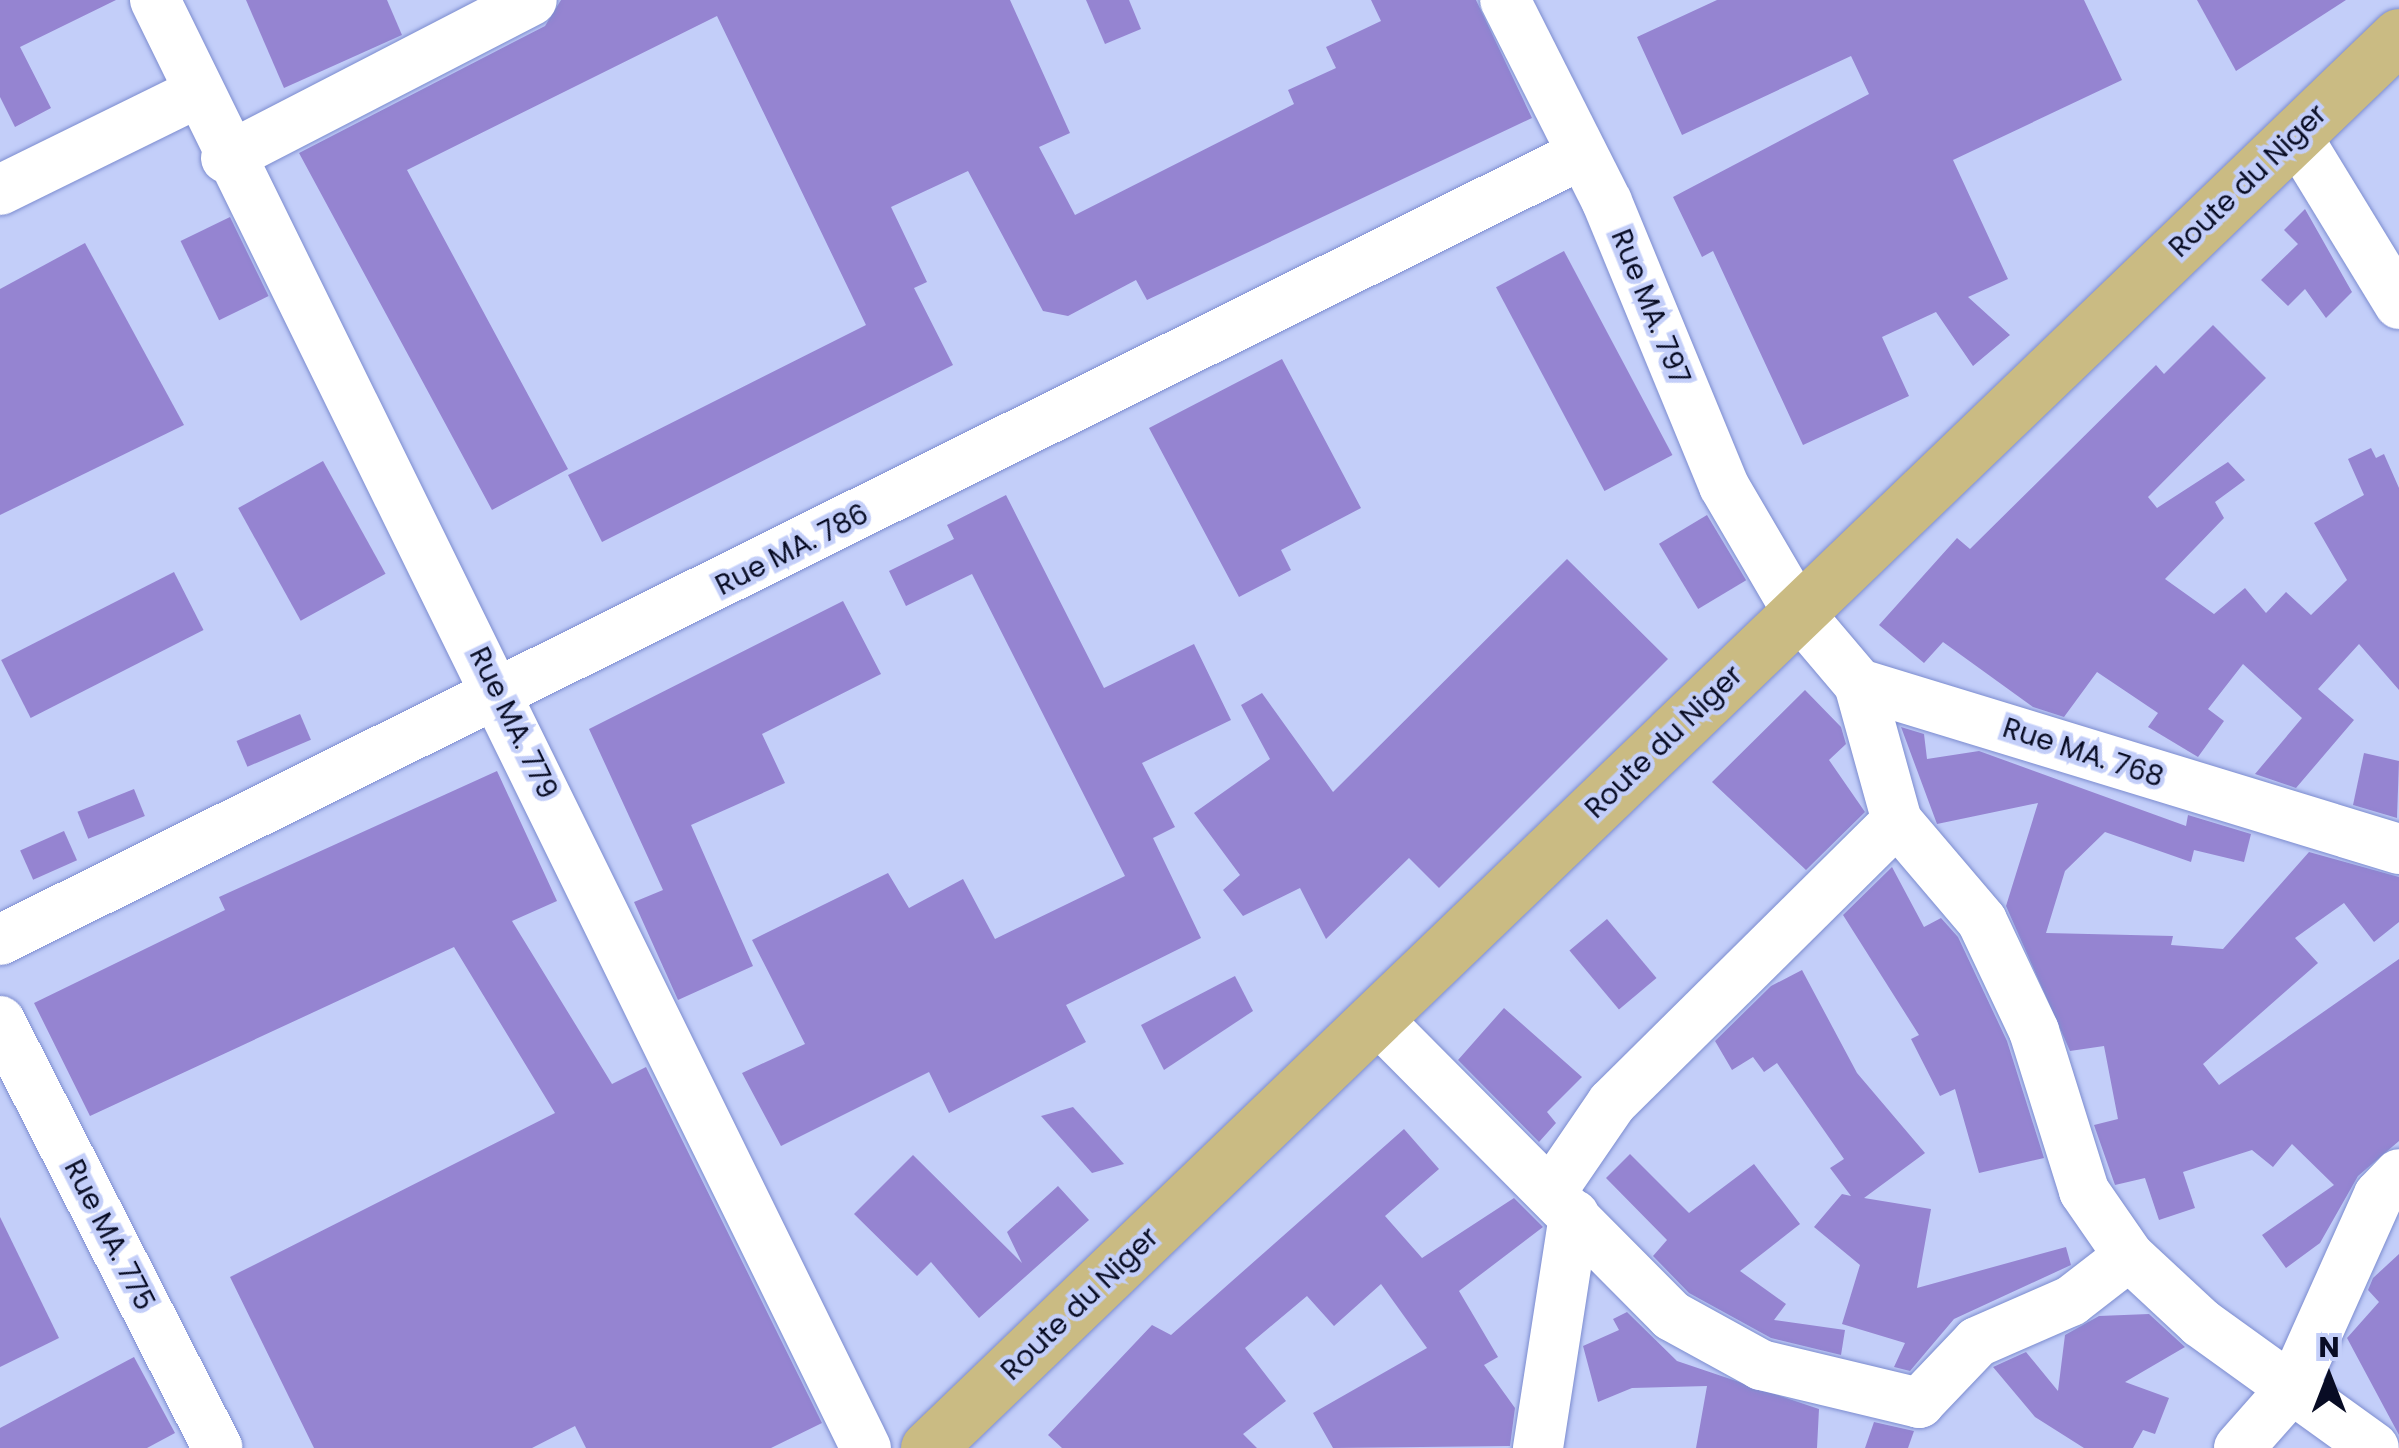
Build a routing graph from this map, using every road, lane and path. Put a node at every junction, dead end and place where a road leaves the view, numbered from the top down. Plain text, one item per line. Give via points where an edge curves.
1 (155, 0) edge
2 (532, 0) edge
3 (1505, 0) edge
4 (2399, 36) edge
5 (198, 93) junction
6 (2296, 134) junction
7 (1582, 154) junction
8 (226, 158) junction
9 (0, 190) edge
10 (2399, 304) edge
11 (1797, 611) junction
12 (1859, 684) junction
13 (501, 697) junction
14 (1897, 821) junction
15 (2399, 849) edge
16 (0, 940) edge
17 (1378, 1020) junction
18 (0, 1021) edge
19 (2399, 1174) edge
20 (1562, 1203) junction
21 (2129, 1256) junction
22 (2293, 1387) junction
23 (218, 1448) edge
24 (866, 1448) edge
25 (928, 1448) edge
26 (1538, 1448) edge
27 (2239, 1448) edge
28 (2374, 1448) edge

1 - 5 street, Rue MA. 779
2 - 8 street
3 - 7 street, Rue MA. 797
4 - 6 main road, Route du Niger
5 - 8 street, Rue MA. 779
5 - 9 street
6 - 10 street
6 - 11 main road, Route du Niger
7 - 11 street, Rue MA. 797 via 1724,486
7 - 13 street, Rue MA. 786
8 - 13 street, Rue MA. 779
11 - 12 street
11 - 17 main road, Route du Niger
12 - 14 street
12 - 15 street, Rue MA. 768
13 - 16 street, Rue MA. 786
13 - 24 street, Rue MA. 779
14 - 20 street via 1612,1103
14 - 21 street via 1982,921 2034,1031 2084,1191
17 - 20 street
17 - 25 main road, Route du Niger
18 - 23 street, Rue MA. 775
19 - 22 street via 2379,1195
20 - 21 street via 1672,1316 1761,1365 1919,1403 1976,1342 2071,1301
20 - 26 street
21 - 22 street via 2201,1322
22 - 27 street
22 - 28 street

